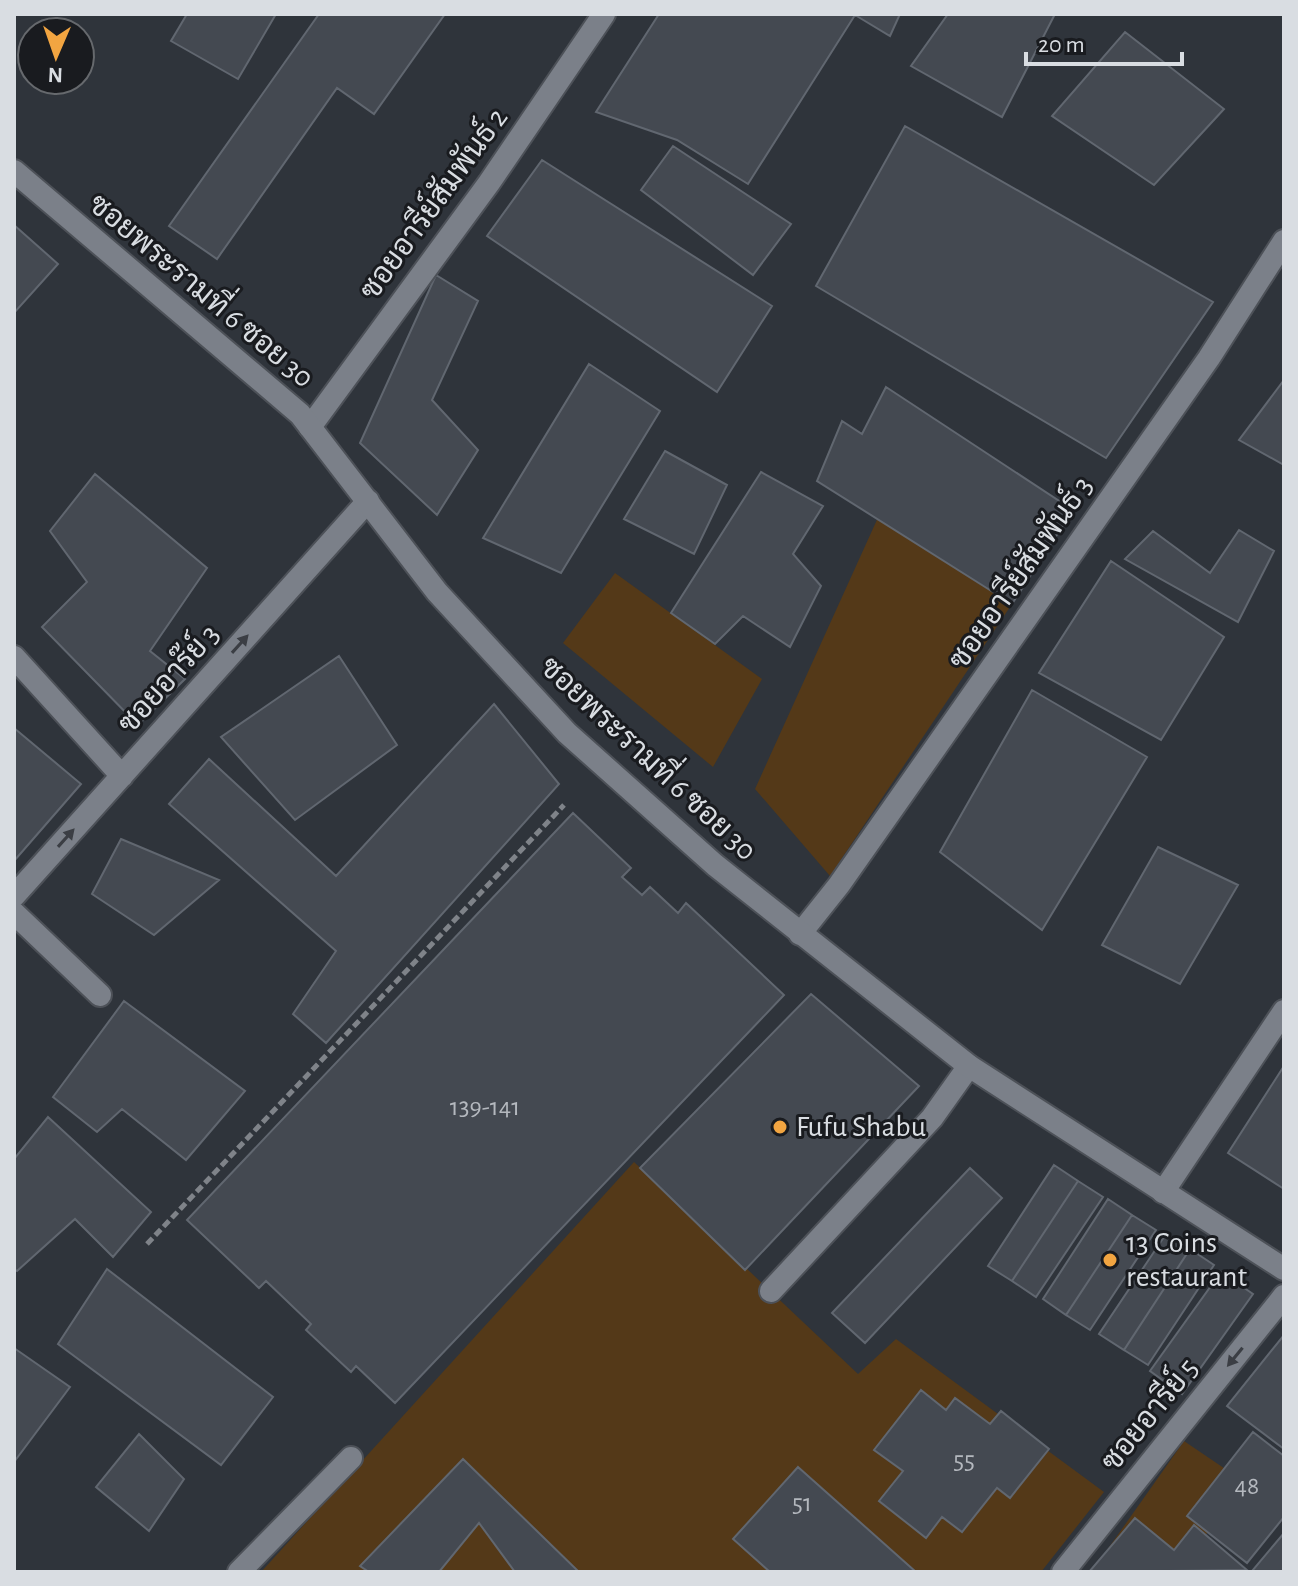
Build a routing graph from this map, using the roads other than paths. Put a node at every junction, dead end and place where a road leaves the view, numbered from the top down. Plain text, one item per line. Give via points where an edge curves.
1 (604, 14) edge
2 (14, 171) edge
3 (1284, 241) edge
4 (310, 427) junction
5 (368, 501) junction
6 (14, 657) edge
7 (122, 776) junction
8 (14, 896) edge
9 (14, 913) edge
10 (800, 934) junction
11 (100, 995) dead end
12 (1284, 1011) edge
13 (969, 1066) junction
14 (1163, 1192) junction
15 (1284, 1269) edge
16 (771, 1291) dead end
17 (1284, 1296) edge
18 (351, 1458) dead end
19 (239, 1572) edge
20 (1063, 1572) edge

1 - 4 street, ซอยอารีย์สัมพันธ์ 2 via 489,183
2 - 4 street, ซอยพระรามที่ 6 ซอย 30
3 - 10 street, ซอยอารีย์สัมพันธ์ 3 via 1209,358
4 - 5 street, ซอยพระรามที่ 6 ซอย 30
7 -> 5 street, ซอยอาร๊ย์ 3
5 - 10 street, ซอยพระรามที่ 6 ซอย 30 via 437,592 567,733
6 - 7 street
8 -> 7 street, ซอยอาร๊ย์ 3
9 - 11 street
10 - 13 street, ซอยพระรามที่ 6 ซอย 30
12 - 14 street
13 - 14 street, ซอยพระรามที่ 6 ซอย 30
13 - 16 street via 932,1118
14 - 15 street, ซอยพระรามที่ 6 ซอย 30
17 -> 20 street, ซอยอารีย์ 5
18 - 19 street

